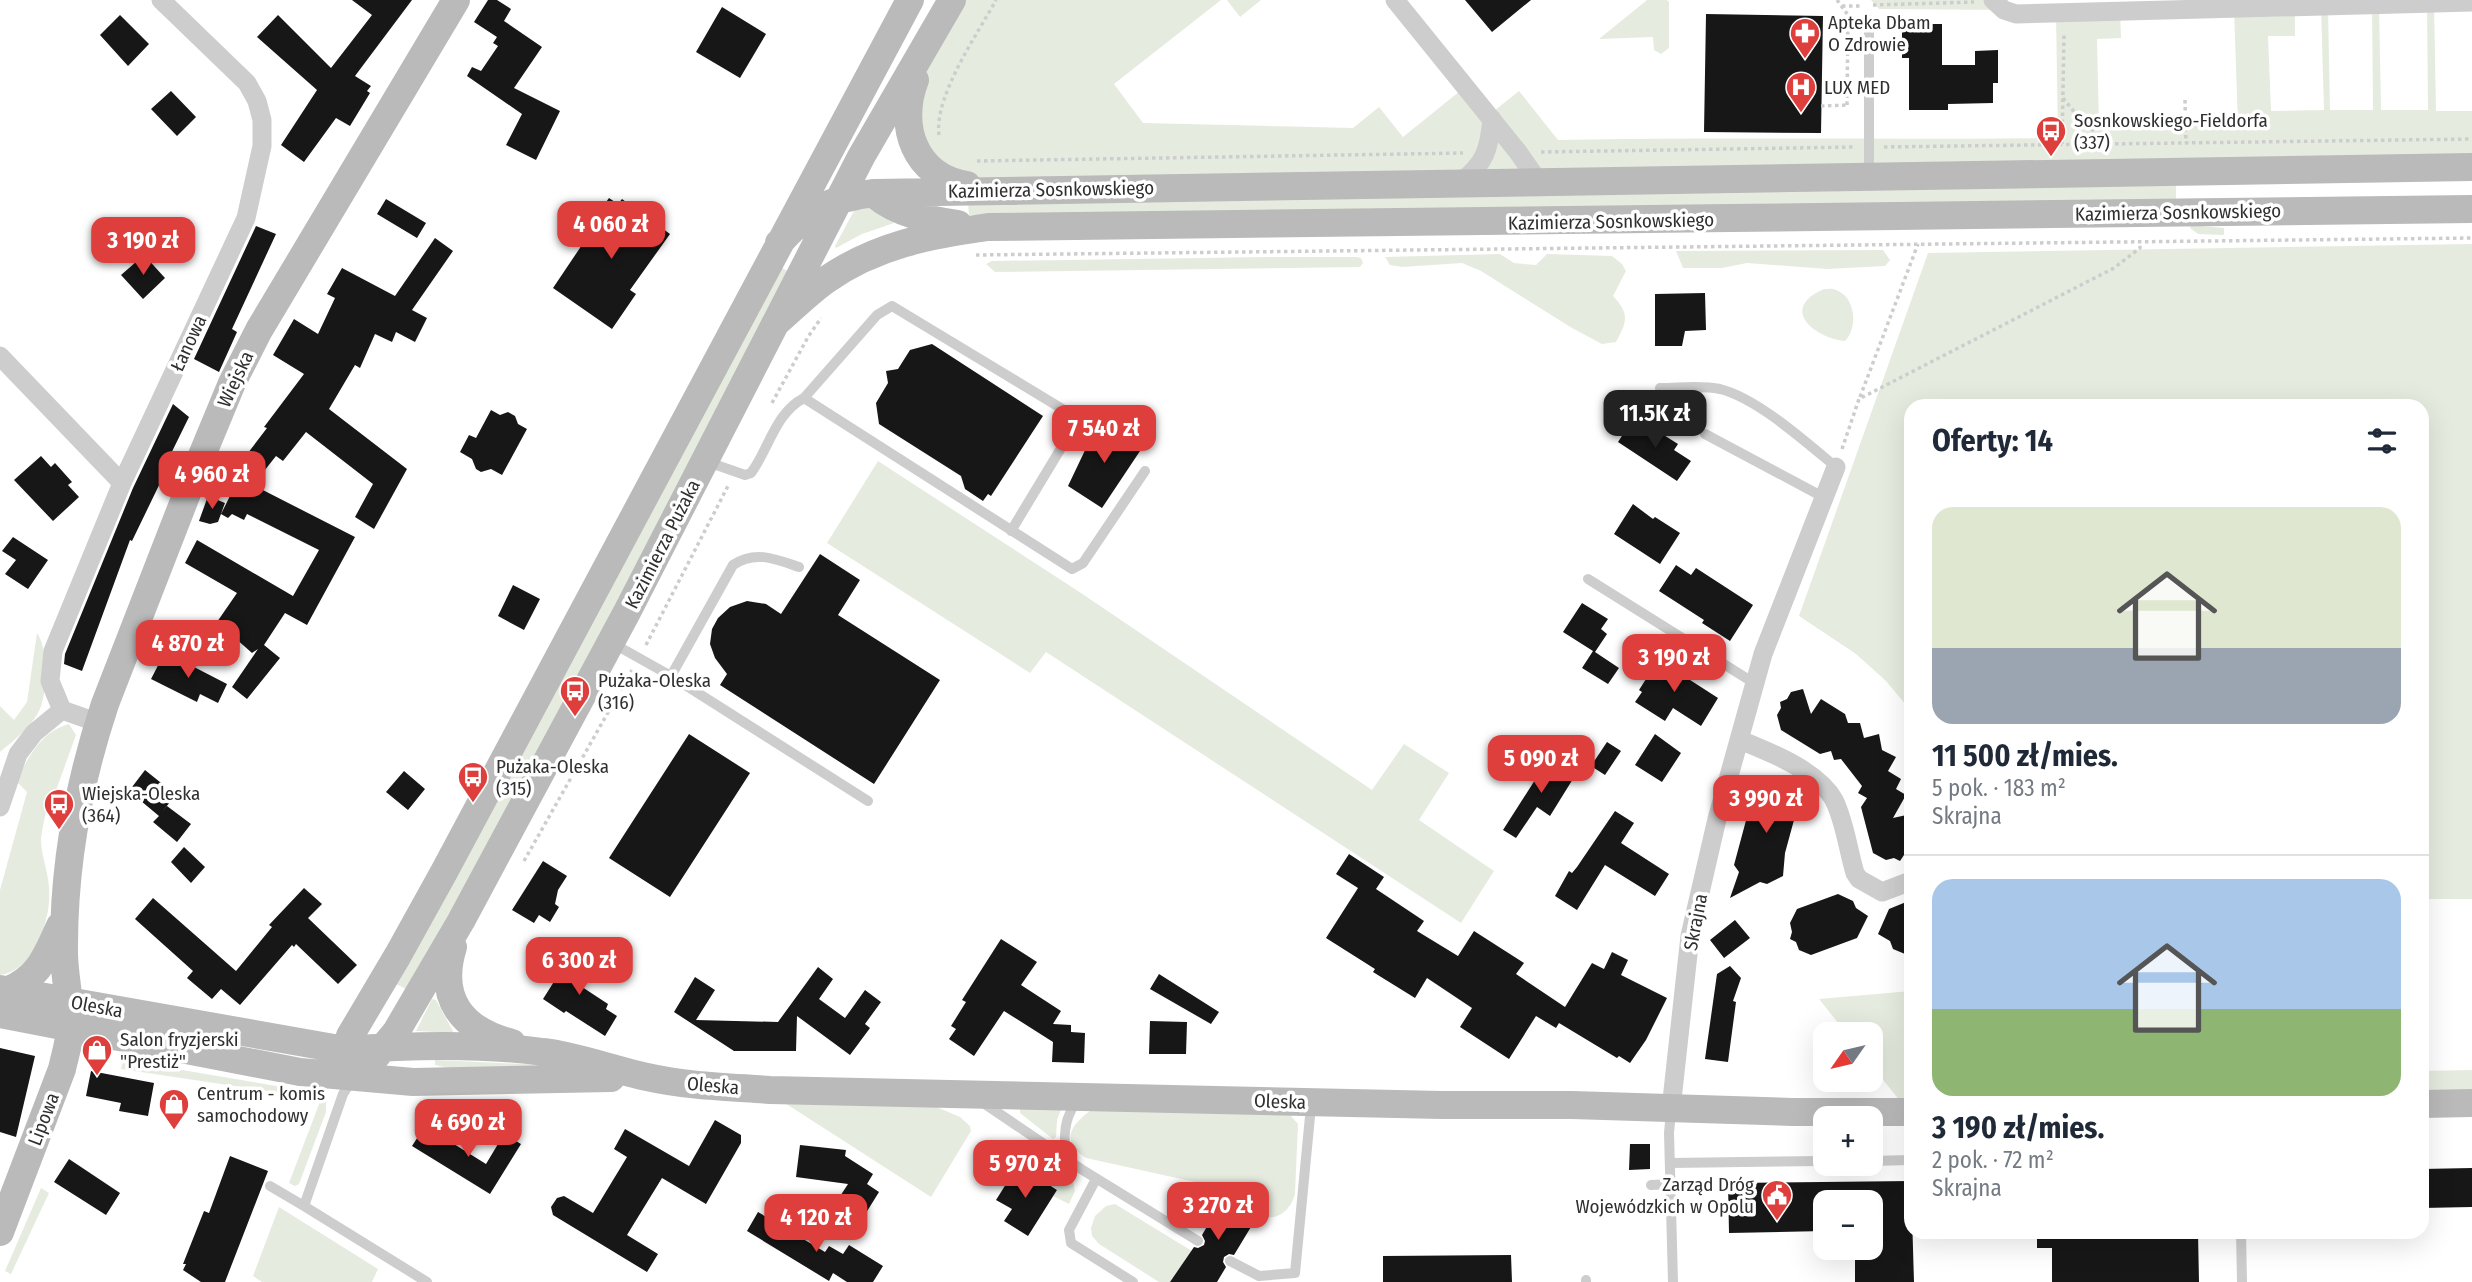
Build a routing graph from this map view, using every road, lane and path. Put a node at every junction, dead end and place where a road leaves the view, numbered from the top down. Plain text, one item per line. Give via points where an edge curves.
1 (161, 0) edge
2 (455, 0) edge
3 (910, 0) edge
4 (952, 0) edge
5 (996, 0) edge
6 (1395, 0) edge
7 (1837, 0) edge
8 (1993, 0) edge
9 (2472, 2) edge
10 (1842, 6) junction
11 (2064, 13) junction
12 (1869, 20) dead end
13 (928, 45) junction
14 (862, 93) junction
15 (2063, 98) junction
16 (2185, 100) dead end
17 (1821, 106) dead end
18 (1492, 119) junction
19 (2472, 139) edge
20 (2186, 143) junction
21 (941, 144) dead end
22 (2063, 144) junction
23 (2112, 144) junction
24 (1869, 147) junction
25 (1518, 152) junction
26 (1486, 153) junction
27 (970, 161) dead end
28 (856, 166) junction
29 (2472, 167) edge
30 (1869, 177) junction
31 (1461, 182) junction
32 (1539, 182) junction
33 (994, 190) junction
34 (874, 194) junction
35 (839, 200) junction
36 (2472, 209) edge
37 (2141, 213) junction
38 (988, 227) junction
39 (2472, 238) edge
40 (2140, 242) junction
41 (779, 243) junction
42 (1919, 244) junction
43 (985, 255) dead end
44 (825, 313) dead end
45 (777, 322) junction
46 (0, 356) edge
47 (1660, 388) dead end
48 (804, 398) junction
49 (1859, 399) junction
50 (768, 411) dead end
51 (1705, 434) dead end
52 (705, 461) junction
53 (1836, 467) junction
54 (1145, 471) dead end
55 (735, 472) junction
56 (122, 483) junction
57 (1825, 498) junction
58 (1011, 531) junction
59 (799, 567) dead end
60 (1588, 579) dead end
61 (610, 643) junction
62 (638, 657) junction
63 (671, 676) junction
64 (1754, 682) junction
65 (62, 710) junction
66 (99, 723) junction
67 (1740, 740) junction
68 (868, 802) dead end
69 (0, 807) edge
70 (519, 869) dead end
71 (1904, 884) edge
72 (65, 914) junction
73 (461, 921) junction
74 (2, 998) edge
75 (70, 1014) junction
76 (384, 1047) junction
77 (345, 1050) junction
78 (546, 1052) junction
79 (354, 1076) junction
80 (649, 1078) junction
81 (970, 1094) junction
82 (1080, 1096) junction
83 (1312, 1102) junction
84 (2472, 1103) edge
85 (2429, 1104) edge
86 (1671, 1109) junction
87 (1904, 1112) edge
88 (1904, 1160) edge
89 (1813, 1161) edge
90 (1883, 1161) edge
91 (1069, 1162) junction
92 (1671, 1163) junction
93 (1096, 1179) junction
94 (1671, 1184) junction
95 (1651, 1185) dead end
96 (270, 1186) dead end
97 (304, 1206) junction
98 (0, 1233) edge
99 (2241, 1239) edge
100 (1198, 1241) dead end
101 (1230, 1261) dead end
102 (1294, 1278) edge
103 (427, 1282) edge
104 (1133, 1282) edge
105 (1673, 1282) edge
106 (2242, 1282) edge

1 - 56 street, Łanowa via 247,83 262,120 262,144 246,218
2 - 66 street, Wiejska via 232,383
3 - 14 street, Kazimierza Pużaka
4 - 13 street, Kazimierza Pużaka
5 - 21 path via 945,95 938,123
6 - 18 street
7 - 10 path
8 - 10 path
8 - 11 street via 2016,14
9 - 11 street
10 - 17 path via 1848,15 1849,105
11 - 15 path
12 - 24 lane
13 - 28 street, Kazimierza Pużaka
13 - 33 street via 908,104 912,141 930,170 941,178
14 - 28 street via 851,135
14 - 41 street, Kazimierza Pużaka
15 - 22 path
15 - 23 path via 2083,124
16 - 20 path
18 - 25 street
18 - 26 street
19 - 20 path
20 - 23 path
22 - 23 path
22 - 24 path
24 - 25 path
24 - 30 lane
25 - 32 street
26 - 27 path
26 - 31 street
28 - 34 street
28 - 35 street, Kazimierza Pużaka
29 - 30 street, Kazimierza Sosnkowskiego
30 - 32 street, Kazimierza Sosnkowskiego
31 - 32 street, Kazimierza Sosnkowskiego
31 - 33 street, Kazimierza Sosnkowskiego
33 - 34 street, Kazimierza Sosnkowskiego
34 - 35 street, Kazimierza Sosnkowskiego
34 - 38 street via 914,215
35 - 41 street, Kazimierza Sosnkowskiego via 810,214
35 - 45 street, Kazimierza Pużaka
36 - 37 street, Kazimierza Sosnkowskiego
37 - 38 street, Kazimierza Sosnkowskiego
37 - 40 path
38 - 45 street, Kazimierza Sosnkowskiego via 933,235 871,254 824,281
39 - 40 path
40 - 42 path
40 - 49 path via 2140,248 2114,268
41 - 77 street, Kazimierza Pużaka
42 - 43 path
42 - 49 path
44 - 50 path
45 - 52 street, Kazimierza Pużaka
46 - 56 street
47 - 53 lane via 1718,389 1736,395
48 - 55 lane via 784,415 751,473
48 - 58 lane
48 - 58 lane via 877,315 892,306 1069,413 1075,425
49 - 53 path
51 - 57 lane
52 - 55 lane
52 - 61 street, Kazimierza Pużaka
53 - 57 street, Skrajna
54 - 58 lane via 1078,567 1066,567
55 - 62 path
56 - 65 street, Łanowa via 53,651 50,681
57 - 64 street, Skrajna
59 - 63 lane via 761,556 733,565
60 - 64 lane
61 - 62 lane
61 - 73 street, Kazimierza Pużaka
62 - 63 lane
62 - 70 path
63 - 68 lane
64 - 67 street, Skrajna
65 - 66 street
65 - 69 street via 34,733 18,754
66 - 72 street, Wiejska via 77,811
67 - 71 street via 1813,776 1825,787 1839,813 1859,879 1882,892
67 - 86 street, Skrajna via 1690,936
72 - 74 street, Wiejska via 37,972
72 - 75 street, Wiejska
73 - 76 street, Kazimierza Pużaka
73 - 78 street via 448,977 457,1010 496,1039
74 - 75 street, Oleska
75 - 77 street, Oleska
75 - 79 street, Oleska via 284,1070
75 - 98 street, Lipowa via 62,1069
76 - 77 street, Oleska
76 - 78 street, Oleska
76 - 79 street, Kazimierza Pużaka
77 - 79 street
78 - 80 street, Oleska
79 - 80 street, Oleska via 413,1082
79 - 97 lane via 342,1094
80 - 81 street, Oleska via 770,1090
81 - 82 street, Oleska
81 - 91 lane
82 - 83 street, Oleska
82 - 91 lane via 1065,1125
83 - 86 street, Oleska
83 - 102 lane
84 - 85 street
86 - 87 street, Oleska
86 - 92 lane
88 - 90 lane
89 - 92 lane
91 - 93 lane
92 - 94 lane
93 - 100 lane
93 - 104 lane via 1068,1237
94 - 95 lane
94 - 105 lane
96 - 97 lane
97 - 103 lane
99 - 106 lane
101 - 102 lane via 1259,1276

